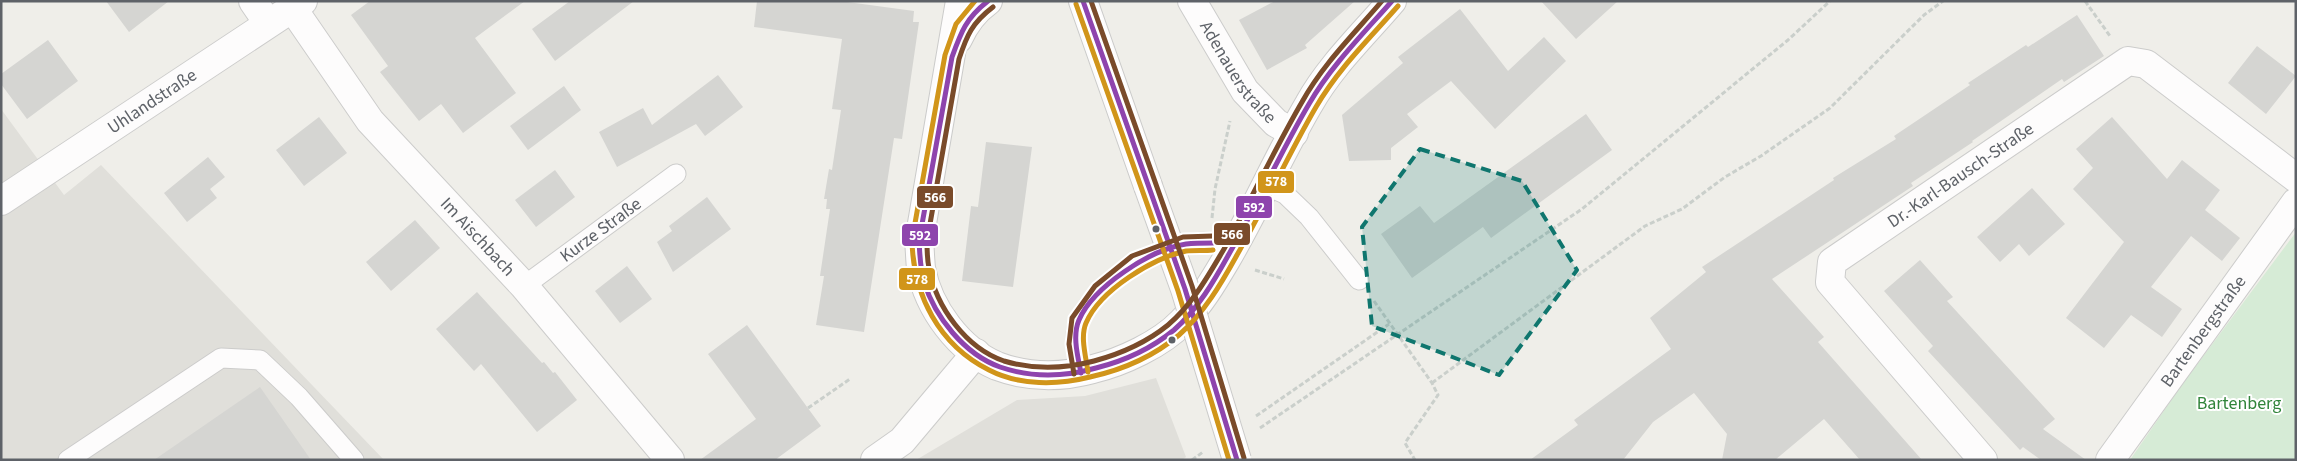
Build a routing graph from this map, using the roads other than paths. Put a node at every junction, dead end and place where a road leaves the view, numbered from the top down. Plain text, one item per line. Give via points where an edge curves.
1 (253, 1) edge
2 (960, 1) edge
3 (988, 1) edge
4 (1083, 1) edge
5 (1192, 1) edge
6 (1392, 1) edge
7 (298, 5) edge
8 (268, 24) junction
9 (952, 57) junction
10 (1294, 133) junction
11 (676, 174) dead end
12 (2296, 178) edge
13 (1267, 186) junction
14 (3, 196) edge
15 (2296, 202) edge
16 (1220, 247) junction
17 (1359, 280) road end
18 (524, 286) junction
19 (976, 354) junction
20 (1081, 372) junction
21 (68, 460) edge
22 (354, 460) edge
23 (670, 460) edge
24 (875, 460) edge
25 (1237, 460) edge
26 (1983, 460) edge
27 (2110, 460) edge

1 - 8 street
2 - 9 street
3 - 9 street via 962,28
4 - 25 street, bridge via 1185,289
5 - 10 street, Adenauerstraße via 1244,91 1276,123
6 - 10 street via 1338,63 1309,103
7 - 8 street, Uhlandstraße
7 - 18 street, Im Aischbach via 370,121
8 - 14 street, Uhlandstraße
9 - 19 street via 919,242 921,269 934,306 953,333
10 - 13 street
11 - 18 lane, Kurze Straße
12 - 26 street, Dr.-Karl-Bausch-Straße via 2146,64 2128,61 1832,262 1830,282
13 - 16 street
13 - 17 lane via 1286,194 1309,217
15 - 27 street, Bartenbergstraße
16 - 20 street via 1207,292 1182,322 1133,355
16 - 20 lane via 1185,244 1136,263 1100,290 1079,320 1076,344
18 - 23 street, Im Aischbach
19 - 20 street via 1012,372 1040,377
19 - 24 street via 902,441
21 - 22 lane via 220,358 260,360 298,396

